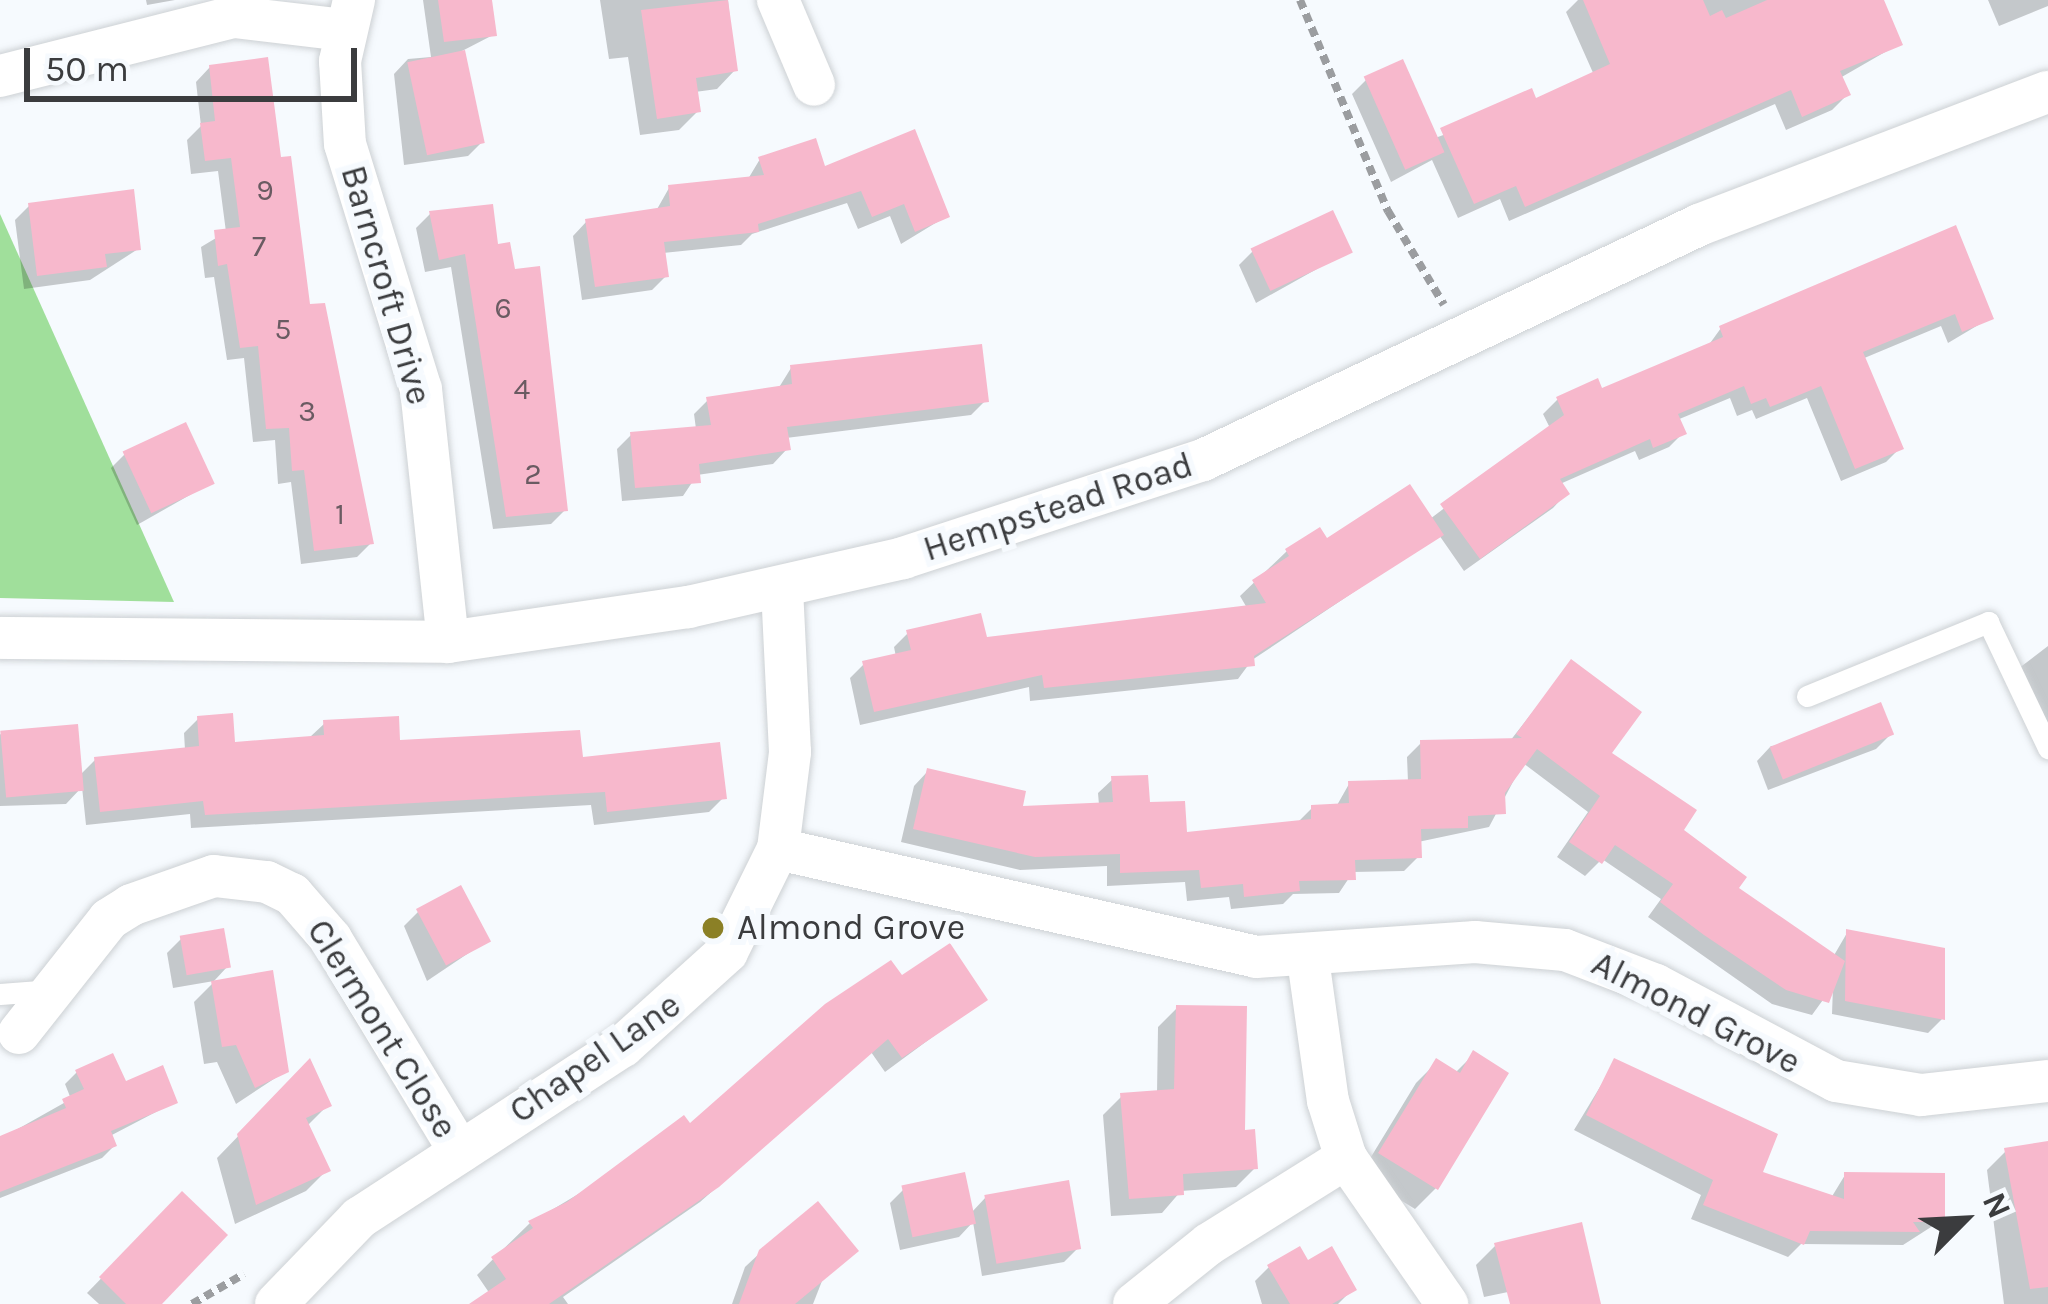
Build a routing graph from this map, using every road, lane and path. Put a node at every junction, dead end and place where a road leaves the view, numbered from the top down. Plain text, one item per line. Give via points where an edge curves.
1 (778, 0) edge
2 (1300, 0) edge
3 (349, 15) edge
4 (0, 76) edge
5 (814, 85) dead end
6 (2048, 92) edge
7 (1460, 332) junction
8 (782, 587) junction
9 (0, 638) edge
10 (448, 643) junction
11 (1807, 696) dead end
12 (2048, 748) edge
13 (778, 849) junction
14 (1308, 959) junction
15 (55, 990) junction
16 (0, 994) edge
17 (19, 1033) dead end
18 (2048, 1082) edge
19 (460, 1152) junction
20 (1346, 1158) junction
21 (276, 1304) edge
22 (1134, 1304) edge
23 (1448, 1304) edge

1 - 5 street
2 - 7 path via 1388,211
3 - 4 street via 234,17
3 - 10 street, Barncroft Drive via 345,144 421,388
6 - 7 street, Hempstead Road via 1780,191
7 - 8 street, Hempstead Road via 1203,460 926,552
8 - 10 street, Hempstead Road
8 - 13 street, Chapel Lane via 790,752
9 - 10 street, Hempstead Road
11 - 12 lane via 1988,622
13 - 14 street, Almond Grove via 1202,946
13 - 19 street, Chapel Lane via 728,952 681,1000
14 - 18 street, Almond Grove via 1520,942 1613,966 1836,1081 1921,1095
14 - 20 street via 1328,1101
15 - 16 lane
15 - 17 street, Clermont Close
15 - 19 street, Clermont Close via 109,919 156,892 214,875 267,882 292,894 331,939
19 - 21 street, Chapel Lane via 359,1218
20 - 22 street via 1209,1244
20 - 23 street

